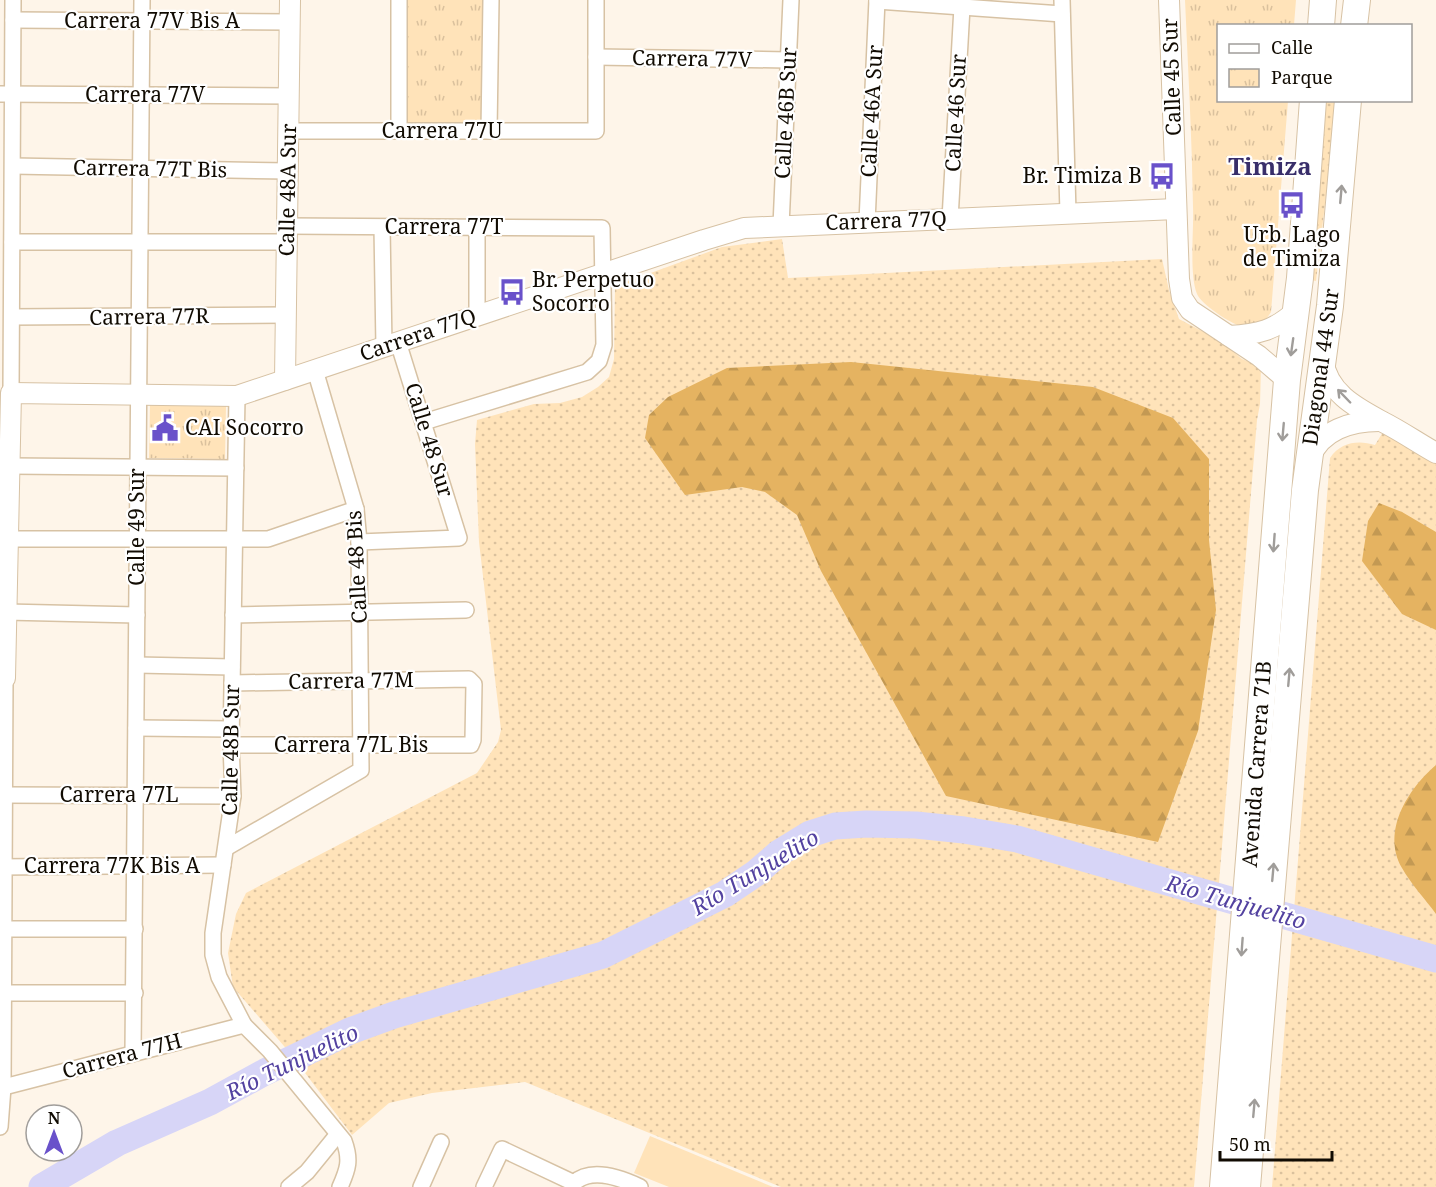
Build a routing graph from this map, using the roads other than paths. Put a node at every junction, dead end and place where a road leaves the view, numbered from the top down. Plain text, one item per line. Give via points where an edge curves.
1 (13, 0) edge
2 (142, 0) edge
3 (290, 0) edge
4 (399, 0) edge
5 (491, 0) edge
6 (596, 0) edge
7 (791, 0) edge
8 (1169, 0) edge
9 (1323, 0) edge
10 (1357, 0) edge
11 (877, 1) edge
12 (962, 7) junction
13 (1062, 7) edge
14 (13, 20) junction
15 (141, 21) junction
16 (290, 22) junction
17 (1321, 24) edge
18 (1354, 24) edge
19 (596, 57) junction
20 (788, 60) junction
21 (7, 94) edge
22 (141, 95) junction
23 (289, 96) junction
24 (1313, 102) edge
25 (1348, 102) edge
26 (289, 131) junction
27 (399, 131) junction
28 (489, 131) junction
29 (140, 168) junction
30 (288, 171) junction
31 (8, 174) edge
32 (1176, 209) junction
33 (1068, 213) junction
34 (950, 219) junction
35 (867, 222) junction
36 (781, 226) junction
37 (382, 227) junction
38 (477, 228) junction
39 (287, 234) junction
40 (12, 242) junction
41 (140, 243) junction
42 (6, 269) edge
43 (603, 273) junction
44 (1297, 310) junction
45 (286, 315) junction
46 (477, 316) junction
47 (12, 317) junction
48 (139, 317) junction
49 (1229, 336) junction
50 (391, 344) junction
51 (6, 346) edge
52 (1323, 357) junction
53 (315, 370) junction
54 (285, 380) junction
55 (1287, 380) junction
56 (11, 393) junction
57 (138, 394) junction
58 (237, 396) junction
59 (424, 422) junction
60 (1382, 422) junction
61 (5, 427) edge
62 (1436, 453) edge
63 (1308, 464) junction
64 (10, 466) junction
65 (138, 467) junction
66 (236, 468) junction
67 (1278, 485) joint
68 (1305, 490) joint
69 (4, 509) edge
70 (356, 509) junction
71 (8, 538) junction
72 (137, 539) junction
73 (234, 540) junction
74 (359, 542) junction
75 (4, 600) edge
76 (466, 610) dead end
77 (360, 613) junction
78 (137, 615) junction
79 (234, 615) junction
80 (137, 665) junction
81 (232, 667) junction
82 (2, 678) edge
83 (360, 681) junction
84 (232, 683) junction
85 (136, 728) junction
86 (231, 729) junction
87 (231, 745) junction
88 (361, 745) junction
89 (471, 745) joint
90 (361, 770) joint
91 (3, 785) edge
92 (136, 796) junction
93 (234, 796) junction
94 (226, 848) junction
95 (223, 865) junction
96 (135, 866) junction
97 (2, 867) edge
98 (3, 929) junction
99 (135, 929) junction
100 (3, 993) junction
101 (135, 993) junction
102 (244, 1025) junction
103 (133, 1053) junction
104 (1, 1088) edge
105 (0, 1127) edge
106 (338, 1134) junction
107 (441, 1142) dead end
108 (573, 1185) edge
109 (289, 1187) edge
110 (340, 1187) edge
111 (421, 1187) edge
112 (484, 1187) edge
113 (640, 1187) edge
114 (1223, 1187) edge
115 (1247, 1187) edge

1 - 14 street
2 - 15 street, Calle 49 Sur
3 - 16 street, Calle 48A Sur
4 - 27 street
5 - 28 street
6 - 19 street
7 - 20 street, Calle 46B Sur
8 - 32 street, Calle 45 Sur
9 - 17 main road
10 - 18 main road
11 - 12 street
11 - 35 street, Calle 46A Sur
12 - 13 street
12 - 34 street, Calle 46 Sur
13 - 33 street
14 - 15 street, Carrera 77V Bis A
14 - 21 street
15 - 16 street, Carrera 77V Bis A
15 - 22 street, Calle 49 Sur
16 - 23 street, Calle 48A Sur
19 - 20 street, Carrera 77V
19 - 28 street, Carrera 77U via 596,131
20 - 36 street, Calle 46B Sur
21 - 22 street, Carrera 77V
21 - 31 street
22 - 23 street, Carrera 77V
22 - 29 street, Calle 49 Sur
23 - 26 street, Calle 48A Sur
24 - 44 main road, Diagonal 44 Sur
52 -> 25 main road, Diagonal 44 Sur
26 - 27 street, Carrera 77U
26 - 30 street, Calle 48A Sur
27 - 28 street, Carrera 77U
29 - 30 street, Carrera 77T Bis
29 - 31 street, Carrera 77T Bis
29 - 41 street, Calle 49 Sur
30 - 39 street, Calle 48A Sur
31 - 40 street
32 - 33 street, Carrera 77Q
32 - 49 street, Calle 45 Sur via 1182,298 1190,310
33 - 34 street, Carrera 77Q
34 - 35 street, Carrera 77Q
35 - 36 street, Carrera 77Q
36 - 43 street, Carrera 77Q via 732,231
37 - 38 street, Carrera 77T
37 - 39 street, Carrera 77T
37 - 50 street, Calle 48 Sur
38 - 43 street, Carrera 77T via 602,228
38 - 46 street
39 - 41 street, Carrera 77T
39 - 45 street, Calle 48A Sur
40 - 41 street, Carrera 77T
40 - 42 street
41 - 48 street, Calle 49 Sur
42 - 47 street
43 - 46 street, Carrera 77Q
43 - 59 street via 604,345 599,361 587,372
44 - 49 street via 1261,333
44 -> 55 main road, Diagonal 44 Sur
45 - 48 street, Carrera 77R
45 - 54 street, Calle 48A Sur
46 - 50 street, Carrera 77Q
47 - 48 street, Carrera 77R
47 - 51 street
48 - 57 street, Calle 49 Sur
49 - 55 street
50 - 53 street, Carrera 77Q
50 - 59 street, Calle 48 Sur
51 - 56 street
60 -> 52 street via 1347,401 1328,376
52 - 63 main road, Diagonal 44 Sur
53 - 54 street, Carrera 77Q
53 - 70 street, Calle 48 Bis
54 - 58 street, Carrera 77Q
55 -> 67 main road, Diagonal 44 Sur
56 - 57 street, Carrera 77Q
56 - 61 street
57 - 58 street, Carrera 77Q
57 - 65 street, Calle 49 Sur
58 - 66 street, Calle 48B Sur
59 - 74 street, Calle 48 Sur via 459,538
60 - 62 street
60 - 63 street via 1362,421 1343,426 1314,449
61 - 64 street
63 - 68 main road, Diagonal 44 Sur
64 - 65 street
64 - 69 street
65 - 66 street
65 - 72 street, Calle 49 Sur
66 - 73 street, Calle 48B Sur
67 -> 114 main road, Avenida Carrera 71B
115 -> 68 main road, Avenida Carrera 71B
69 - 71 street
70 - 73 street via 268,539
70 - 74 street, Calle 48 Bis
71 - 72 street
71 - 75 street
72 - 73 street
72 - 78 street, Calle 49 Sur
73 - 79 street, Calle 48B Sur
74 - 77 street, Calle 48 Bis
75 - 78 street
75 - 82 street
76 - 77 street
77 - 79 street
77 - 83 street, Calle 48 Bis
78 - 80 street, Calle 49 Sur
79 - 81 street, Calle 48B Sur
80 - 81 street
80 - 85 street, Calle 49 Sur
81 - 84 street, Calle 48B Sur
82 - 91 street
83 - 84 street, Carrera 77M
83 - 88 street, Calle 48 Bis
83 - 89 street, Carrera 77M via 469,679 474,684
84 - 86 street, Calle 48B Sur
85 - 86 street
85 - 92 street, Calle 49 Sur
86 - 87 street, Calle 48B Sur
87 - 88 street, Carrera 77L Bis
87 - 93 street, Calle 48B Sur
88 - 89 street, Carrera 77L Bis
88 - 90 street, Calle 48 Bis
90 - 94 street, Carrera 77K Bis A
91 - 92 street, Carrera 77L
91 - 97 street
92 - 93 street, Carrera 77L
92 - 96 street, Calle 49 Sur
93 - 94 street, Calle 48B Sur
94 - 95 street, Calle 48B Sur
95 - 96 street, Carrera 77K Bis A
95 - 102 street, Calle 48B Sur via 213,955 219,977
96 - 97 street, Carrera 77K Bis A
96 - 99 street, Calle 49 Sur
97 - 98 street
98 - 99 street
98 - 100 street
99 - 101 street, Calle 49 Sur
100 - 101 street
100 - 104 street
101 - 103 street, Calle 49 Sur
102 - 103 street, Carrera 77H
102 - 106 street, Calle 48B Sur
103 - 104 street, Carrera 77H
104 - 105 street
106 - 109 street via 307,1172
106 - 110 street, Calle 48B Sur via 347,1149 349,1167
107 - 111 street
108 - 112 street via 502,1149
108 - 113 street via 580,1177 602,1176 621,1177

